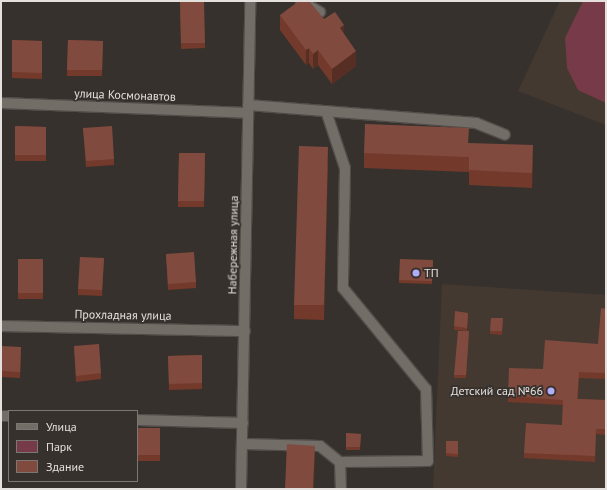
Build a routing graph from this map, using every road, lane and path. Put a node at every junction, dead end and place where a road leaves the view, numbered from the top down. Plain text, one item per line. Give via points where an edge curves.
1 (250, 1) edge
2 (302, 1) edge
3 (320, 12) edge
4 (1, 103) edge
5 (248, 109) junction
6 (326, 111) junction
7 (505, 135) dead end
8 (1, 326) edge
9 (245, 331) junction
10 (138, 420) edge
11 (244, 423) junction
12 (244, 444) junction
13 (340, 462) junction
14 (241, 489) edge
15 (341, 489) edge

1 - 5 street, Набережная улица
2 - 3 street
4 - 5 street, улица Космонавтов
5 - 6 street, улица Космонавтов
5 - 9 street, Набережная улица
6 - 7 street, улица Космонавтов via 476,123
6 - 13 street via 345,168 343,288 426,389 432,415 428,461
8 - 9 street, Прохладная улица
9 - 11 street, Набережная улица
10 - 11 street
11 - 12 street, Набережная улица
12 - 13 street via 320,446
12 - 14 street, Набережная улица
13 - 15 street

